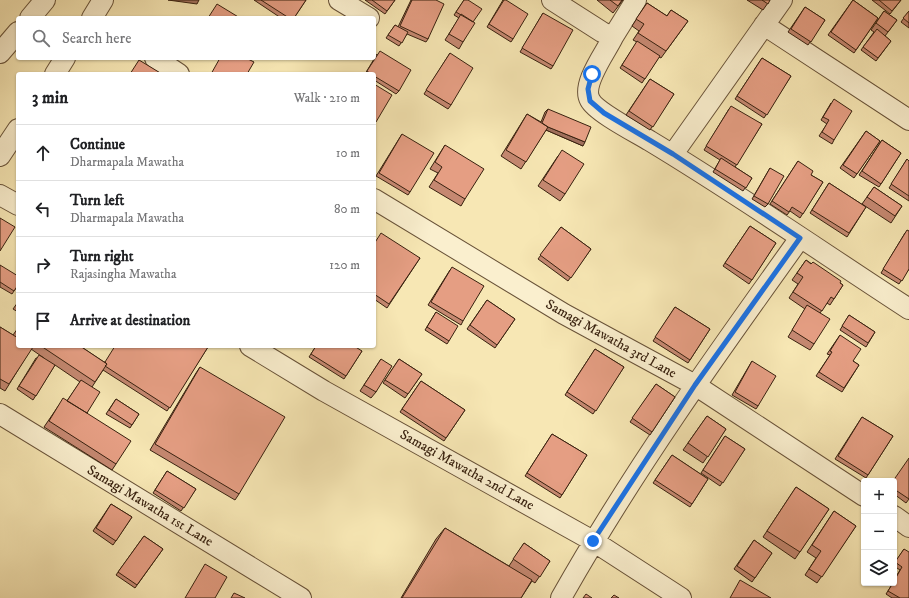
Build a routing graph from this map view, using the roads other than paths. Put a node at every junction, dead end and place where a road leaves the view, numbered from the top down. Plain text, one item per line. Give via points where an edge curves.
1 (45, 0) edge
2 (103, 0) edge
3 (339, 0) edge
4 (552, 0) edge
5 (636, 0) edge
6 (782, 0) edge
7 (32, 16) edge
8 (93, 16) edge
9 (365, 16) edge
10 (764, 25) junction
11 (16, 34) edge
12 (613, 37) junction
13 (0, 52) edge
14 (64, 60) edge
15 (157, 60) edge
16 (55, 72) edge
17 (176, 72) edge
18 (909, 120) edge
19 (16, 132) edge
20 (673, 154) junction
21 (0, 156) edge
22 (0, 195) edge
23 (376, 200) edge
24 (16, 205) edge
25 (800, 238) junction
26 (909, 309) edge
27 (253, 348) edge
28 (695, 385) junction
29 (0, 414) edge
30 (861, 494) edge
31 (897, 518) edge
32 (909, 527) edge
33 (593, 541) junction
34 (301, 598) edge
35 (561, 598) edge
36 (681, 598) edge

1 - 7 street
2 - 8 street
3 - 9 street
4 - 12 street
5 - 12 street
6 - 10 street
10 - 18 street
10 - 20 street
11 - 13 street
12 - 20 street via 592,74 588,89 590,101 604,113
14 - 16 street
15 - 17 street
19 - 21 street
20 - 25 street
22 - 24 street
23 - 28 street, Samagi Mawatha 3rd Lane via 564,314
25 - 26 street
25 - 28 street
27 - 33 street, Samagi Mawatha 2nd Lane via 324,391
28 - 30 street, Samagi Mawatha 3rd Lane
28 - 33 street
29 - 34 street, Samagi Mawatha 1st Lane
31 - 32 street
33 - 35 street
33 - 36 street, Samagi Mawatha 2nd Lane

